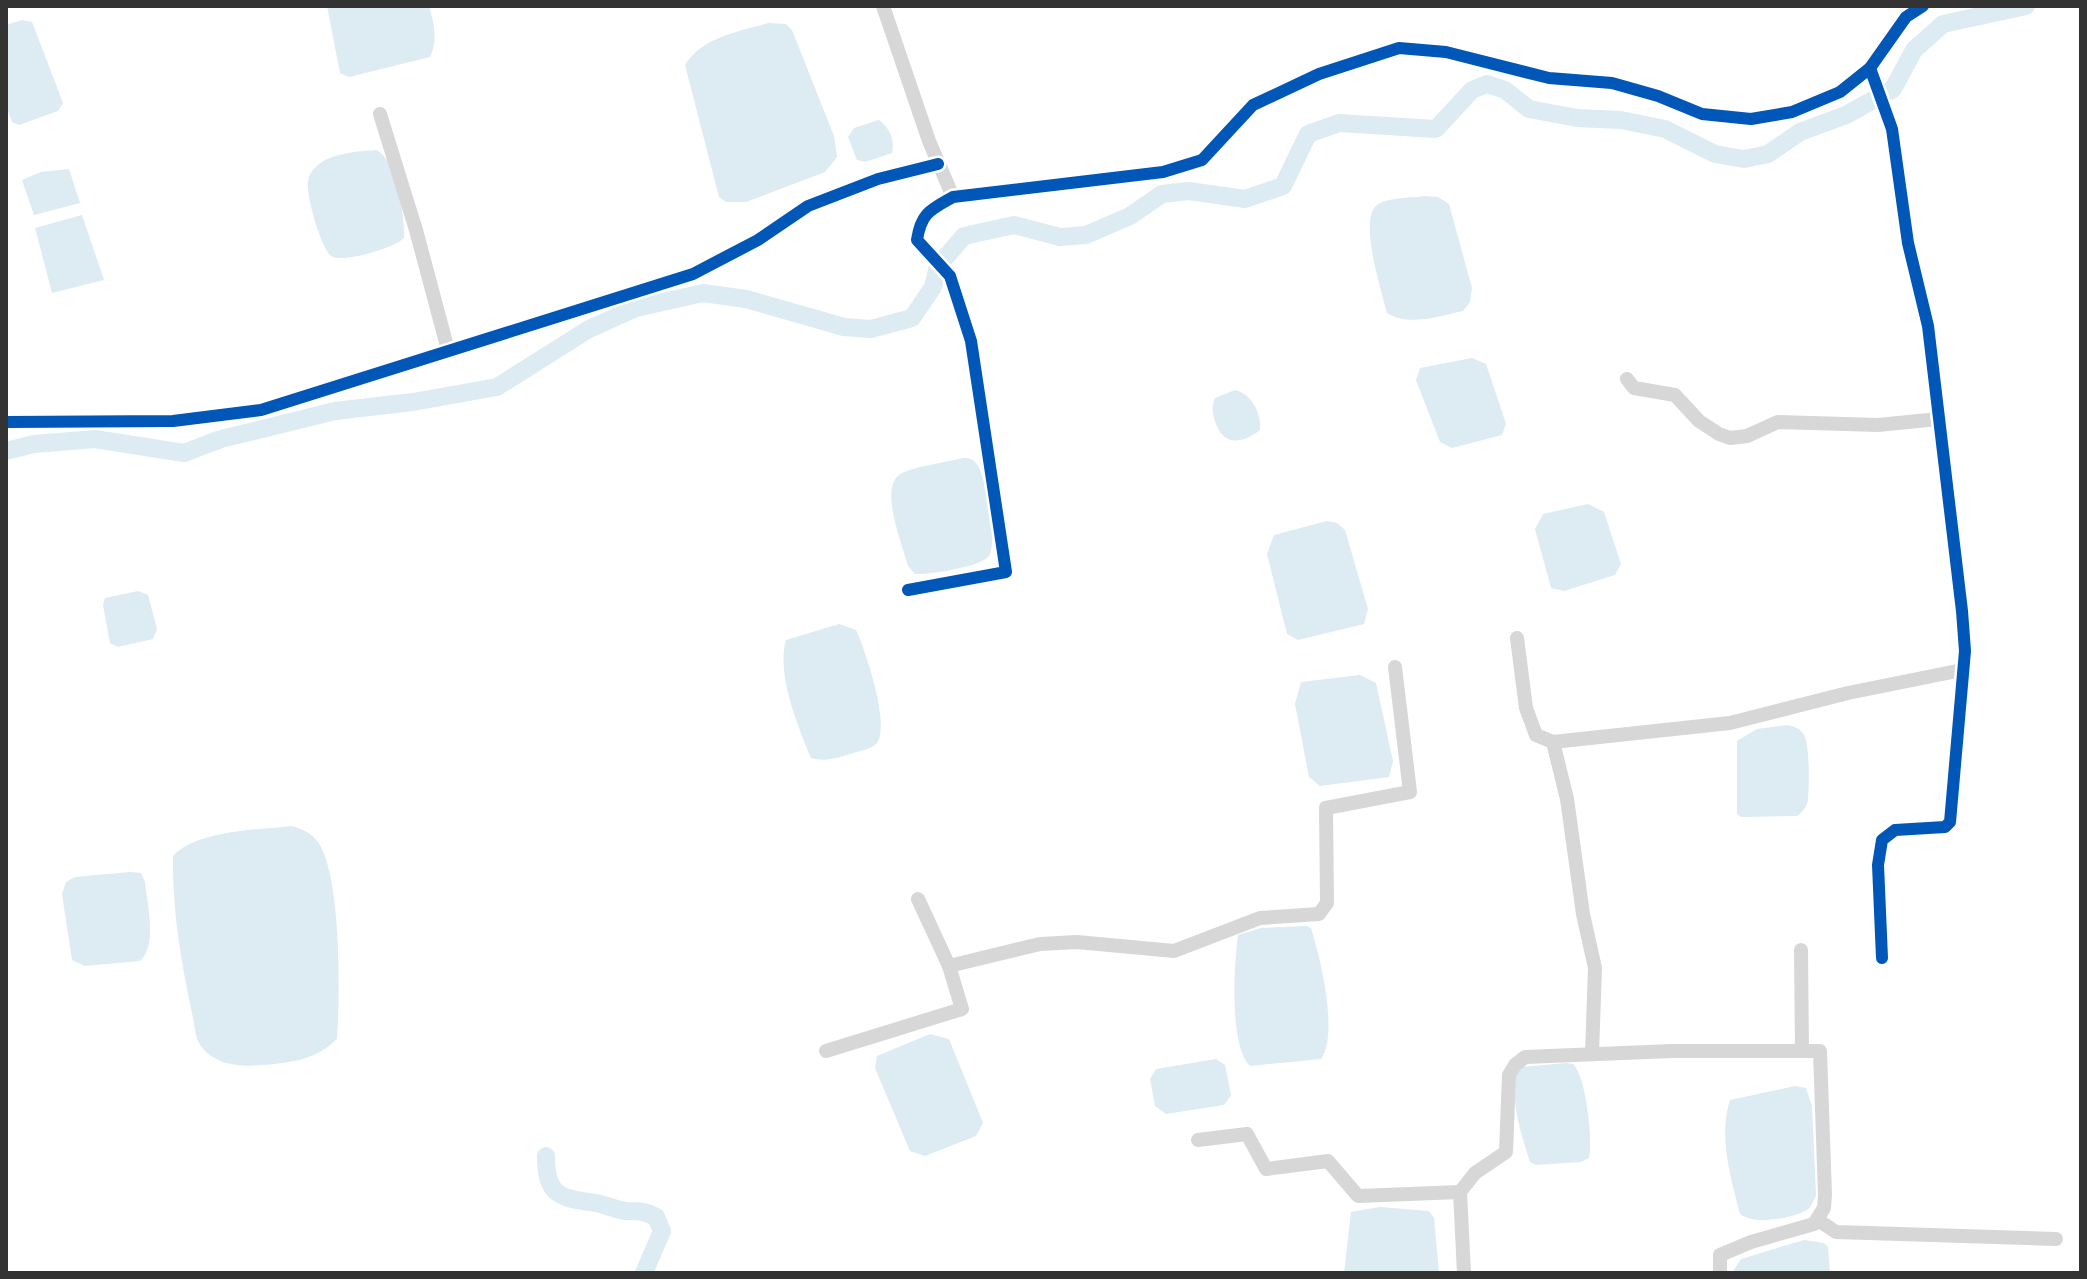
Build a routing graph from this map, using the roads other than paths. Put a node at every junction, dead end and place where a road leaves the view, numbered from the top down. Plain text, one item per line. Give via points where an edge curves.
1 (883, 6) edge
2 (1923, 6) edge
3 (1870, 68) junction
4 (380, 114) dead end
5 (938, 164) junction
6 (953, 197) junction
7 (448, 350) junction
8 (1627, 379) dead end
9 (1938, 419) junction
10 (6, 422) edge
11 (908, 590) dead end
12 (1517, 638) dead end
13 (1395, 667) dead end
14 (1962, 670) junction
15 (1553, 742) junction
16 (918, 899) dead end
17 (1801, 950) dead end
18 (1882, 958) dead end
19 (949, 966) junction
20 (826, 1051) dead end
21 (1802, 1051) junction
22 (1592, 1054) junction
23 (1198, 1140) dead end
24 (1460, 1192) junction
25 (1818, 1220) junction
26 (2056, 1239) dead end
27 (1464, 1273) edge
28 (1720, 1273) edge

1 - 5 street
2 - 3 street via 1906,17
3 - 6 street via 1840,92 1792,112 1751,119 1702,114 1612,83 1549,78 1446,52 1399,48 1319,74 1253,105 1202,160 1163,172
3 - 9 street via 1892,129 1908,243 1928,326
4 - 7 street
5 - 6 street
5 - 7 street via 878,179 808,206 693,274
6 - 11 street via 920,221 917,240 950,276 971,341 1006,572
7 - 10 street via 261,410 173,421
8 - 9 street via 1634,388 1675,395 1699,421 1730,438 1778,422 1878,425
9 - 14 street via 1962,611
12 - 15 street via 1526,708 1536,735
13 - 19 street via 1410,792 1326,808 1327,903 1319,914 1260,918 1174,951 1040,944
14 - 15 street via 1730,723
14 - 18 street via 1950,822 1945,827 1895,830 1880,847
15 - 22 street via 1595,968
16 - 19 street
17 - 21 street
19 - 20 street via 962,1009
21 - 22 street
21 - 25 street via 1820,1051 1825,1195
22 - 24 street via 1525,1057 1515,1065 1509,1075 1506,1152 1475,1173
23 - 24 street via 1247,1134 1266,1169 1328,1161 1358,1196
24 - 27 street
25 - 26 street via 1836,1232
25 - 28 street via 1720,1255

